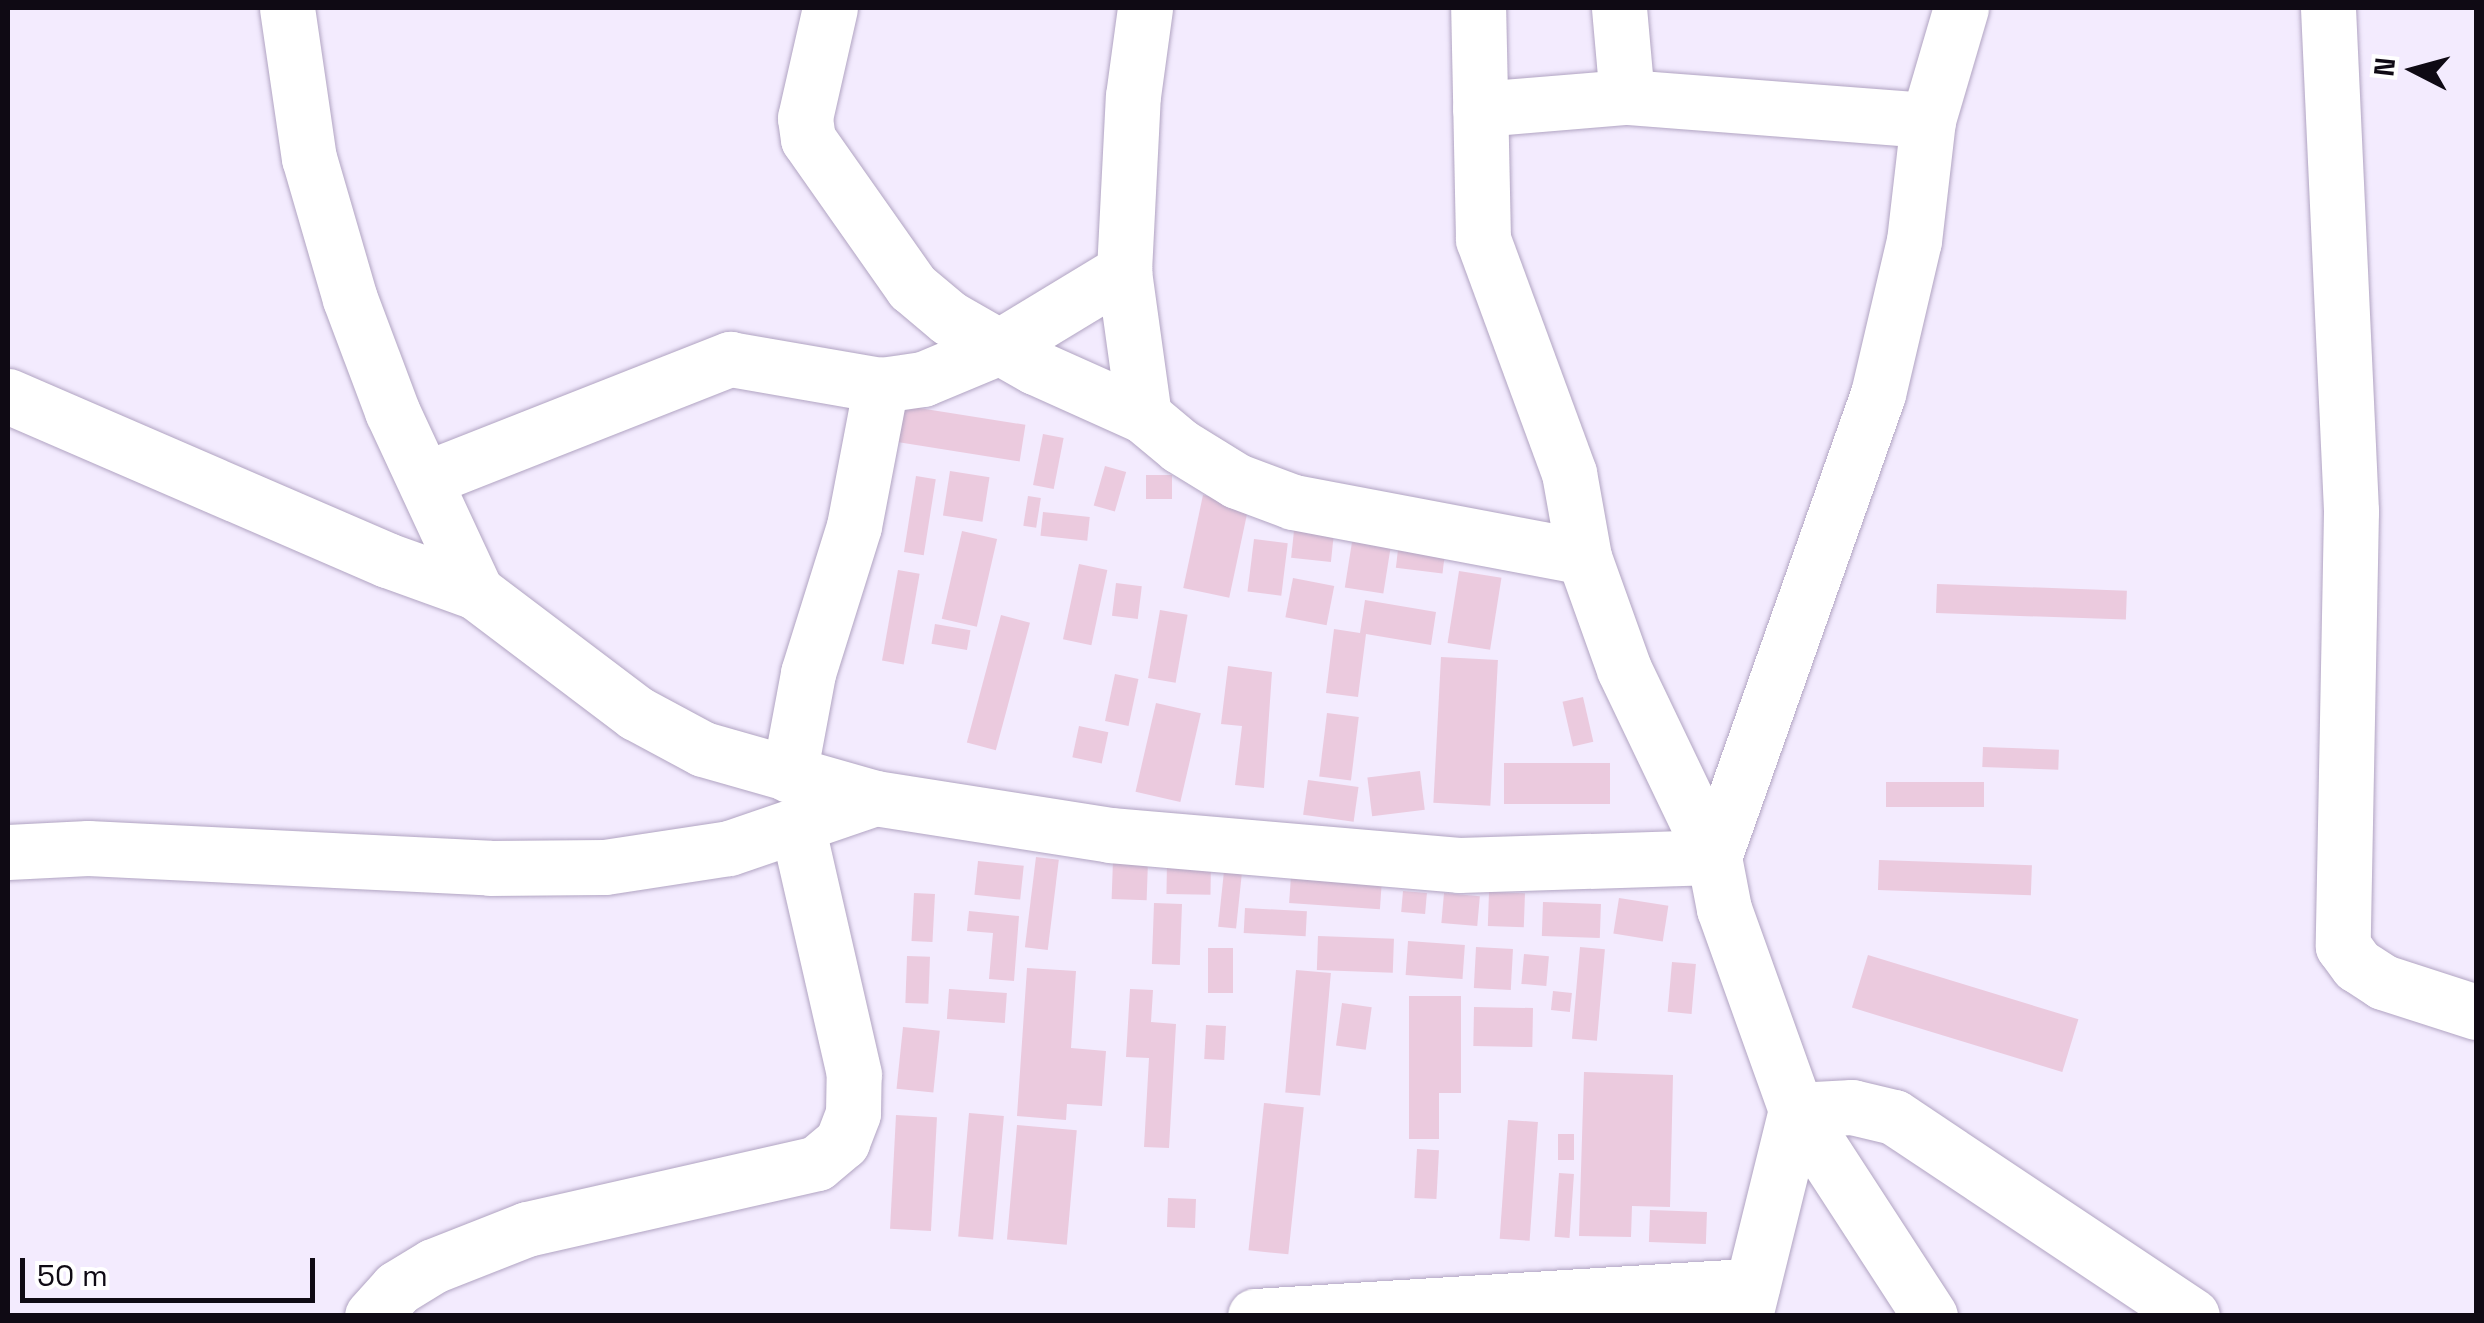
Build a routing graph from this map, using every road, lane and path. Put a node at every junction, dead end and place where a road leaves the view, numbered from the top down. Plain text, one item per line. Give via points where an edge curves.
1 (287, 8) edge
2 (830, 8) edge
3 (1145, 8) edge
4 (1478, 8) edge
5 (1619, 8) edge
6 (1961, 8) edge
7 (2328, 8) edge
8 (1627, 98) junction
9 (1480, 109) junction
10 (1928, 120) junction
11 (1124, 271) junction
12 (997, 348) junction
13 (882, 385) junction
14 (8, 396) edge
15 (1144, 416) junction
16 (424, 478) junction
17 (1584, 556) junction
18 (476, 592) junction
19 (793, 800) junction
20 (8, 852) edge
21 (1714, 857) junction
22 (2476, 1012) edge
23 (1796, 1110) junction
24 (1749, 1301) edge
25 (372, 1316) edge
26 (1254, 1316) edge
27 (1930, 1316) edge
28 (2192, 1316) edge

1 - 16 street via 309,158 350,298
2 - 12 street via 806,118 808,139 912,286
3 - 11 street
4 - 9 street
5 - 8 street
6 - 10 street
7 - 22 street via 2352,511 2343,946 2383,982
8 - 9 street
8 - 10 street
9 - 17 street via 1483,238 1569,473
10 - 21 street via 1914,241 1878,394
11 - 12 street
11 - 15 street
12 - 13 street via 923,379
12 - 15 street
13 - 16 street via 730,359
13 - 19 street via 854,526 808,673
14 - 18 street
15 - 17 street via 1236,481 1293,502
16 - 18 street
17 - 21 street via 1624,670
18 - 19 street via 636,713
19 - 20 street via 729,848 605,867 490,868 88,848
19 - 21 street via 875,798 1110,834 1459,865
19 - 25 street via 854,1074 853,1113 842,1142 817,1163 527,1229 433,1266 397,1288
21 - 23 street via 1724,909
23 - 24 street
23 - 27 street
23 - 28 street via 1852,1107 1894,1117
24 - 26 street

